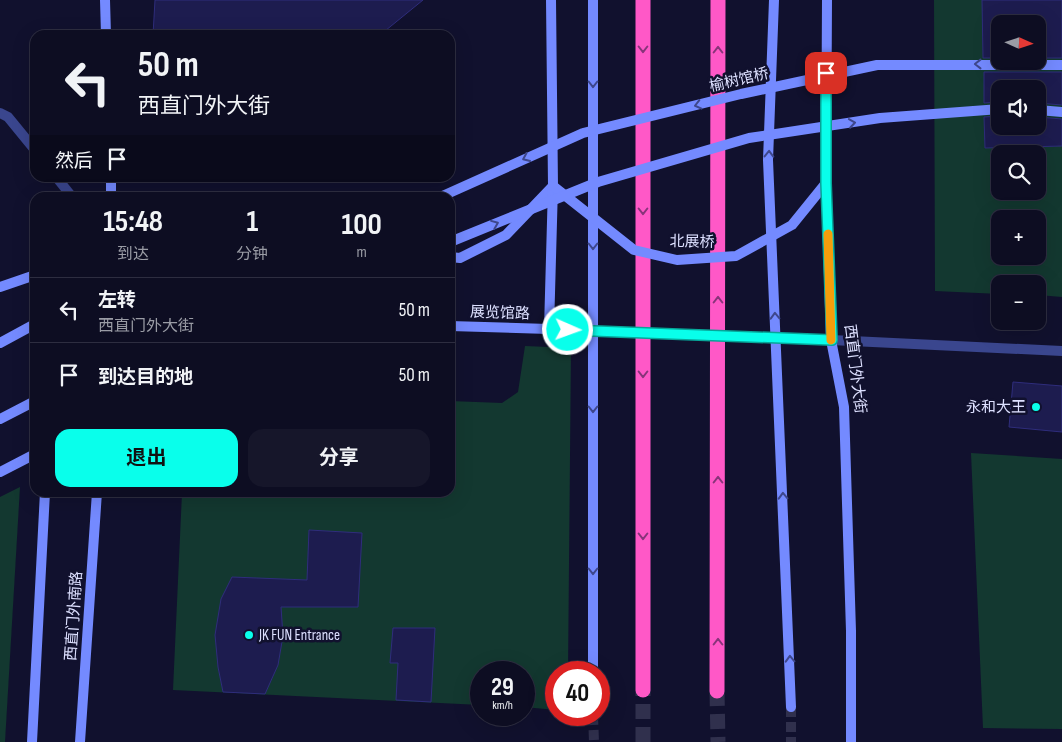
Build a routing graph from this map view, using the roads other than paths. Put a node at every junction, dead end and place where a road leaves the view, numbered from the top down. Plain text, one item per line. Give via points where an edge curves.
1 (105, 0) edge
2 (551, 0) edge
3 (593, 0) edge
4 (643, 0) edge
5 (718, 0) edge
6 (774, 0) edge
7 (827, 0) edge
8 (106, 30) edge
9 (1062, 64) edge
10 (991, 110) edge
11 (1046, 111) edge
12 (1062, 112) edge
13 (0, 113) edge
14 (30, 144) edge
15 (60, 182) edge
16 (826, 183) junction
17 (553, 186) junction
18 (68, 192) edge
19 (452, 192) edge
20 (455, 240) edge
21 (455, 258) edge
22 (30, 277) edge
23 (0, 287) edge
24 (455, 326) edge
25 (30, 327) edge
26 (549, 329) junction
27 (832, 340) junction
28 (0, 343) edge
29 (1062, 351) edge
30 (30, 404) edge
31 (0, 419) edge
32 (30, 457) edge
33 (0, 472) edge
34 (45, 497) edge
35 (97, 497) edge
36 (593, 661) edge
37 (643, 690) tunnel mouth
38 (718, 691) tunnel mouth
39 (791, 707) tunnel mouth
40 (32, 742) edge
41 (80, 742) edge
42 (851, 742) edge

1 - 8 street
2 - 17 street
3 -> 36 street
4 -> 37 highway
38 -> 5 highway
39 -> 6 street via 768,160
7 - 16 street, 西直门外大街
9 -> 19 street, 榆树馆桥, bridge via 877,65 741,94 583,134
20 -> 10 street, bridge via 598,182 749,138 880,118
11 - 12 street
13 - 14 street via 8,117
15 - 18 street
16 - 17 street, 北展桥, bridge via 792,225 736,256 677,260 634,250
16 - 27 street, 西直门外大街
17 - 21 street via 506,235
17 - 26 street
22 - 23 street
24 - 26 street, 展览馆路
25 - 28 street
26 - 27 street, bridge
27 - 29 street
27 - 42 street, 西直门外大街 via 844,407
30 - 31 street
32 - 33 street
34 - 40 street
35 - 41 street, 西直门外南路

